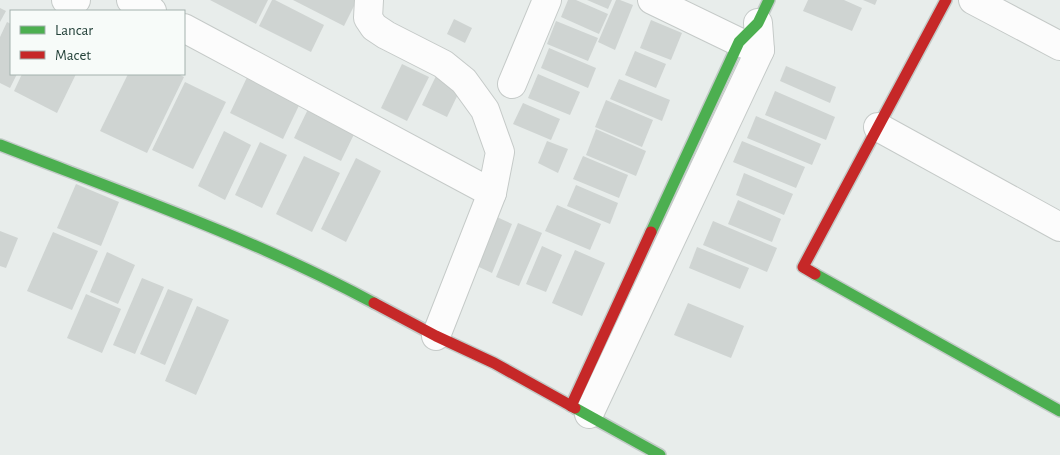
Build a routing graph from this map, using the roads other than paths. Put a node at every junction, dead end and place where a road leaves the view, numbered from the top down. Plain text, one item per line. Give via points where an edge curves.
1 (66, 0) edge
2 (76, 0) edge
3 (130, 0) edge
4 (369, 0) edge
5 (547, 0) edge
6 (652, 0) edge
7 (946, 0) edge
8 (973, 0) edge
9 (150, 10) edge
10 (764, 12) edge
11 (185, 29) edge
12 (749, 46) junction
13 (1060, 46) edge
14 (512, 84) dead end
15 (878, 127) junction
16 (0, 145) edge
17 (492, 193) junction
18 (1060, 227) edge
19 (436, 336) junction
20 (580, 410) junction
21 (1060, 411) edge
22 (660, 455) edge

1 - 2 street
3 - 9 street
4 - 17 street via 368,18 374,27 443,64 464,81 485,110 500,152
5 - 14 street
6 - 12 street
7 - 15 street
8 - 13 street
10 - 12 street
11 - 17 street
12 - 20 street
15 - 18 street
15 - 21 street via 802,267
16 - 19 street via 234,236 337,282
17 - 19 street
19 - 20 street
20 - 22 street

